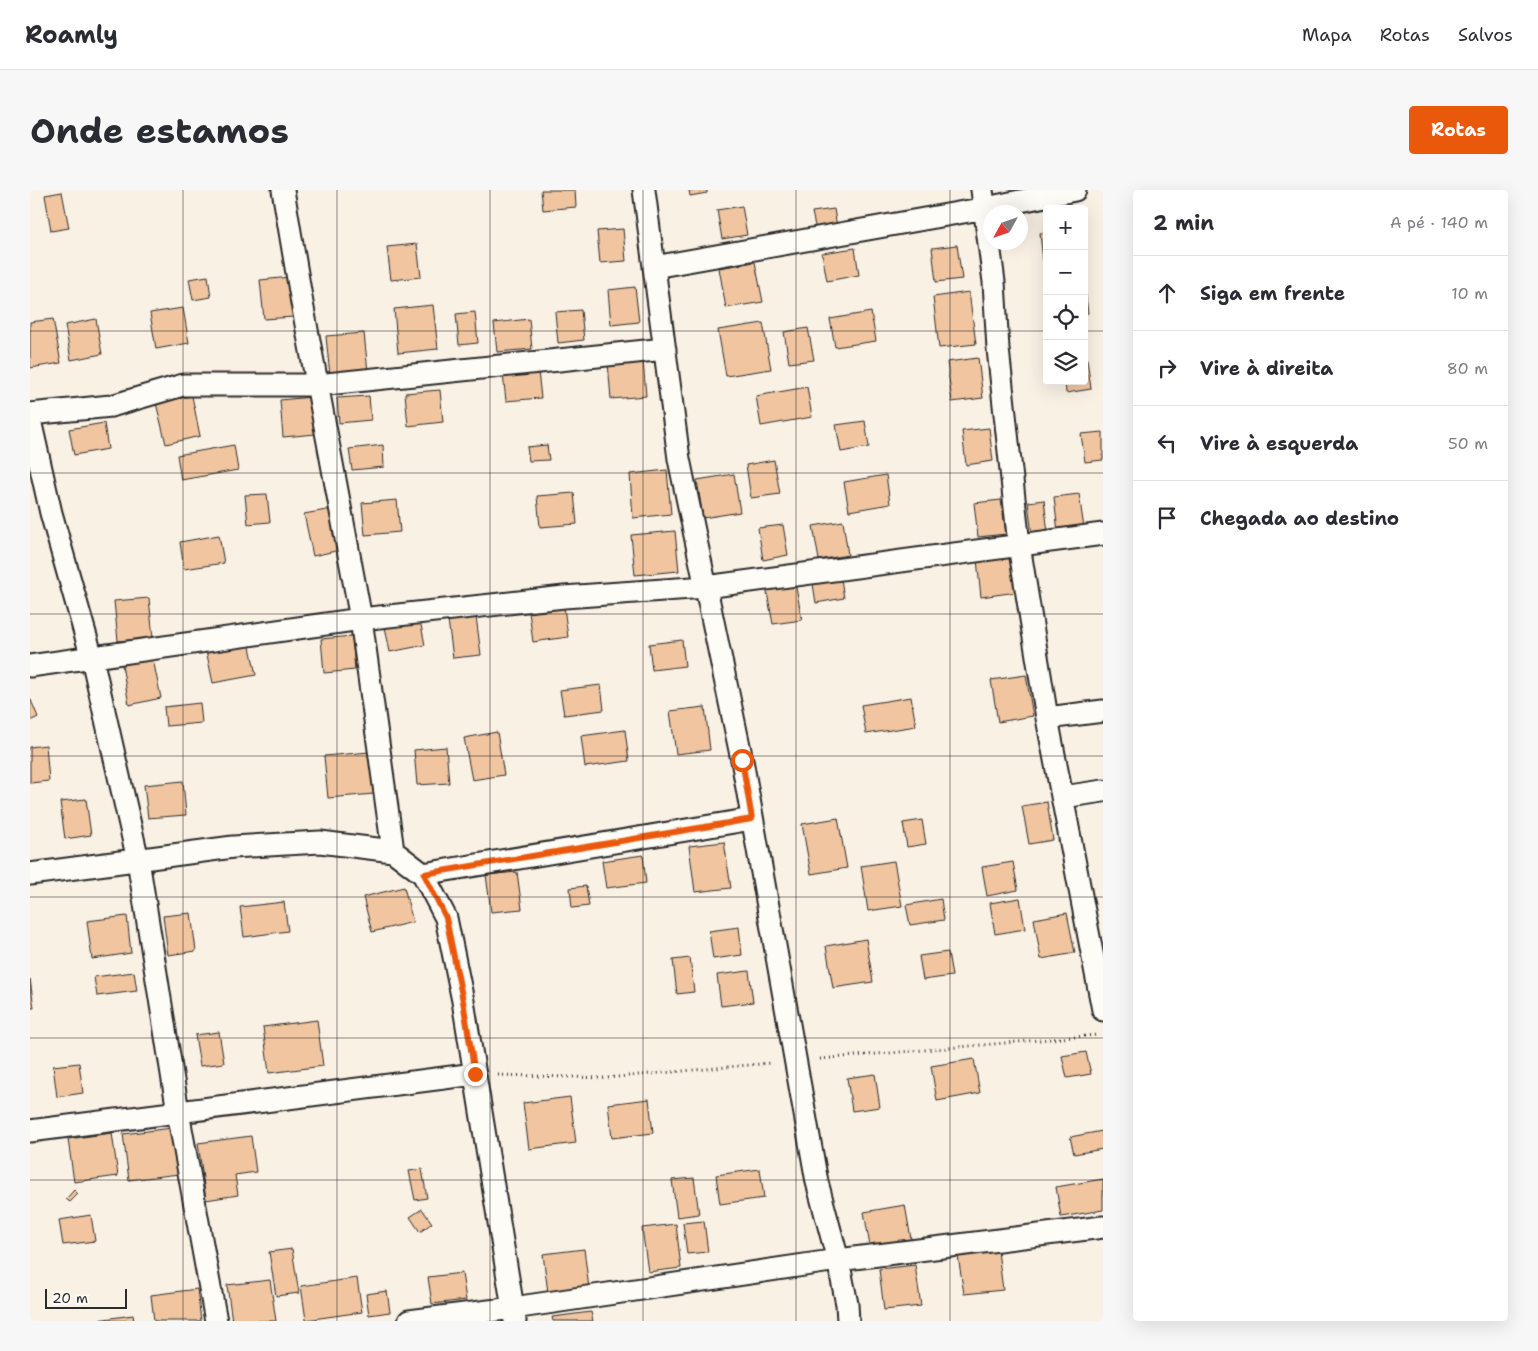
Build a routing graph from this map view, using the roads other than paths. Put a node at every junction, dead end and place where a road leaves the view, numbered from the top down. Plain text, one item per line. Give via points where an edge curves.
1 (283, 190) edge
2 (644, 190) edge
3 (1075, 190) edge
4 (984, 199) edge
5 (654, 267) junction
6 (665, 349) junction
7 (317, 385) junction
8 (30, 414) edge
9 (30, 420) edge
10 (1103, 534) edge
11 (1019, 545) junction
12 (706, 587) junction
13 (361, 619) junction
14 (92, 658) junction
15 (30, 666) edge
16 (1103, 711) edge
17 (1047, 718) junction
18 (1103, 791) edge
19 (1063, 796) junction
20 (752, 819) junction
21 (393, 851) junction
22 (138, 860) junction
23 (30, 874) edge
24 (424, 874) junction
25 (1103, 1010) edge
26 (475, 1074) junction
27 (178, 1112) junction
28 (30, 1131) edge
29 (1103, 1227) edge
30 (838, 1260) junction
31 (514, 1314) edge
32 (216, 1321) edge
33 (409, 1321) edge
34 (848, 1321) edge

1 - 7 street
2 - 5 street
3 - 4 street
4 - 5 street
4 - 11 street
5 - 6 street
6 - 7 street
6 - 12 street via 679,459
7 - 8 street via 183,385 111,406
7 - 13 street
9 - 14 street via 51,513
10 - 11 street
11 - 12 street
11 - 17 street
12 - 13 street via 564,597
12 - 20 street
13 - 14 street
13 - 21 street
14 - 15 street
14 - 22 street
16 - 17 street
17 - 19 street
18 - 19 street
19 - 25 street
20 - 24 street
20 - 30 street via 817,1182
21 - 22 street via 320,842 232,847
21 - 24 street
22 - 23 street
22 - 27 street
24 - 26 street via 446,918
26 - 27 street
26 - 31 street
27 - 28 street
27 - 32 street
29 - 30 street
30 - 31 street
30 - 34 street
31 - 33 street

